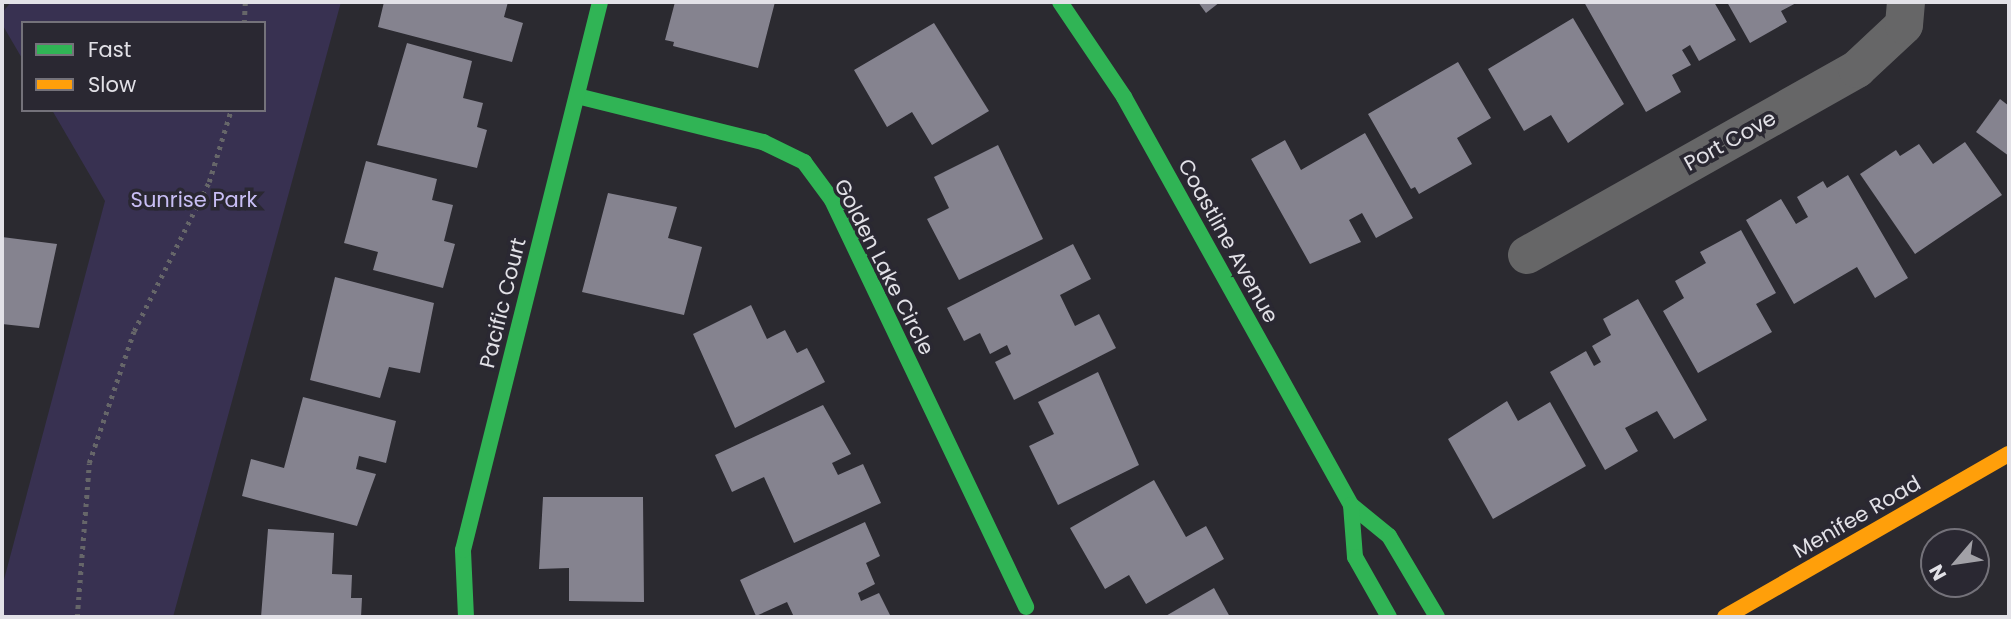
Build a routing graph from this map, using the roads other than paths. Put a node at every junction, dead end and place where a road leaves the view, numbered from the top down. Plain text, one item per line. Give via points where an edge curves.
1 (600, 2) edge
2 (1060, 2) edge
3 (1906, 2) edge
4 (577, 96) junction
5 (1527, 255) dead end
6 (2009, 454) edge
7 (1351, 505) junction
8 (1026, 607) dead end
9 (466, 617) edge
10 (1389, 617) edge
11 (1437, 617) edge
12 (1725, 617) edge

1 - 4 street, Pacific Court
2 - 7 street, Coastline Avenue via 1124,97
3 - 5 street, Port Cove via 1903,25 1857,69
4 - 8 street, Golden Lake Circle via 763,142 804,162 832,200
4 - 9 street, Pacific Court via 463,550
6 - 12 street, Menifee Road
7 - 10 street, Coastline Avenue via 1355,557
7 - 11 street, Coastline Avenue via 1389,536

